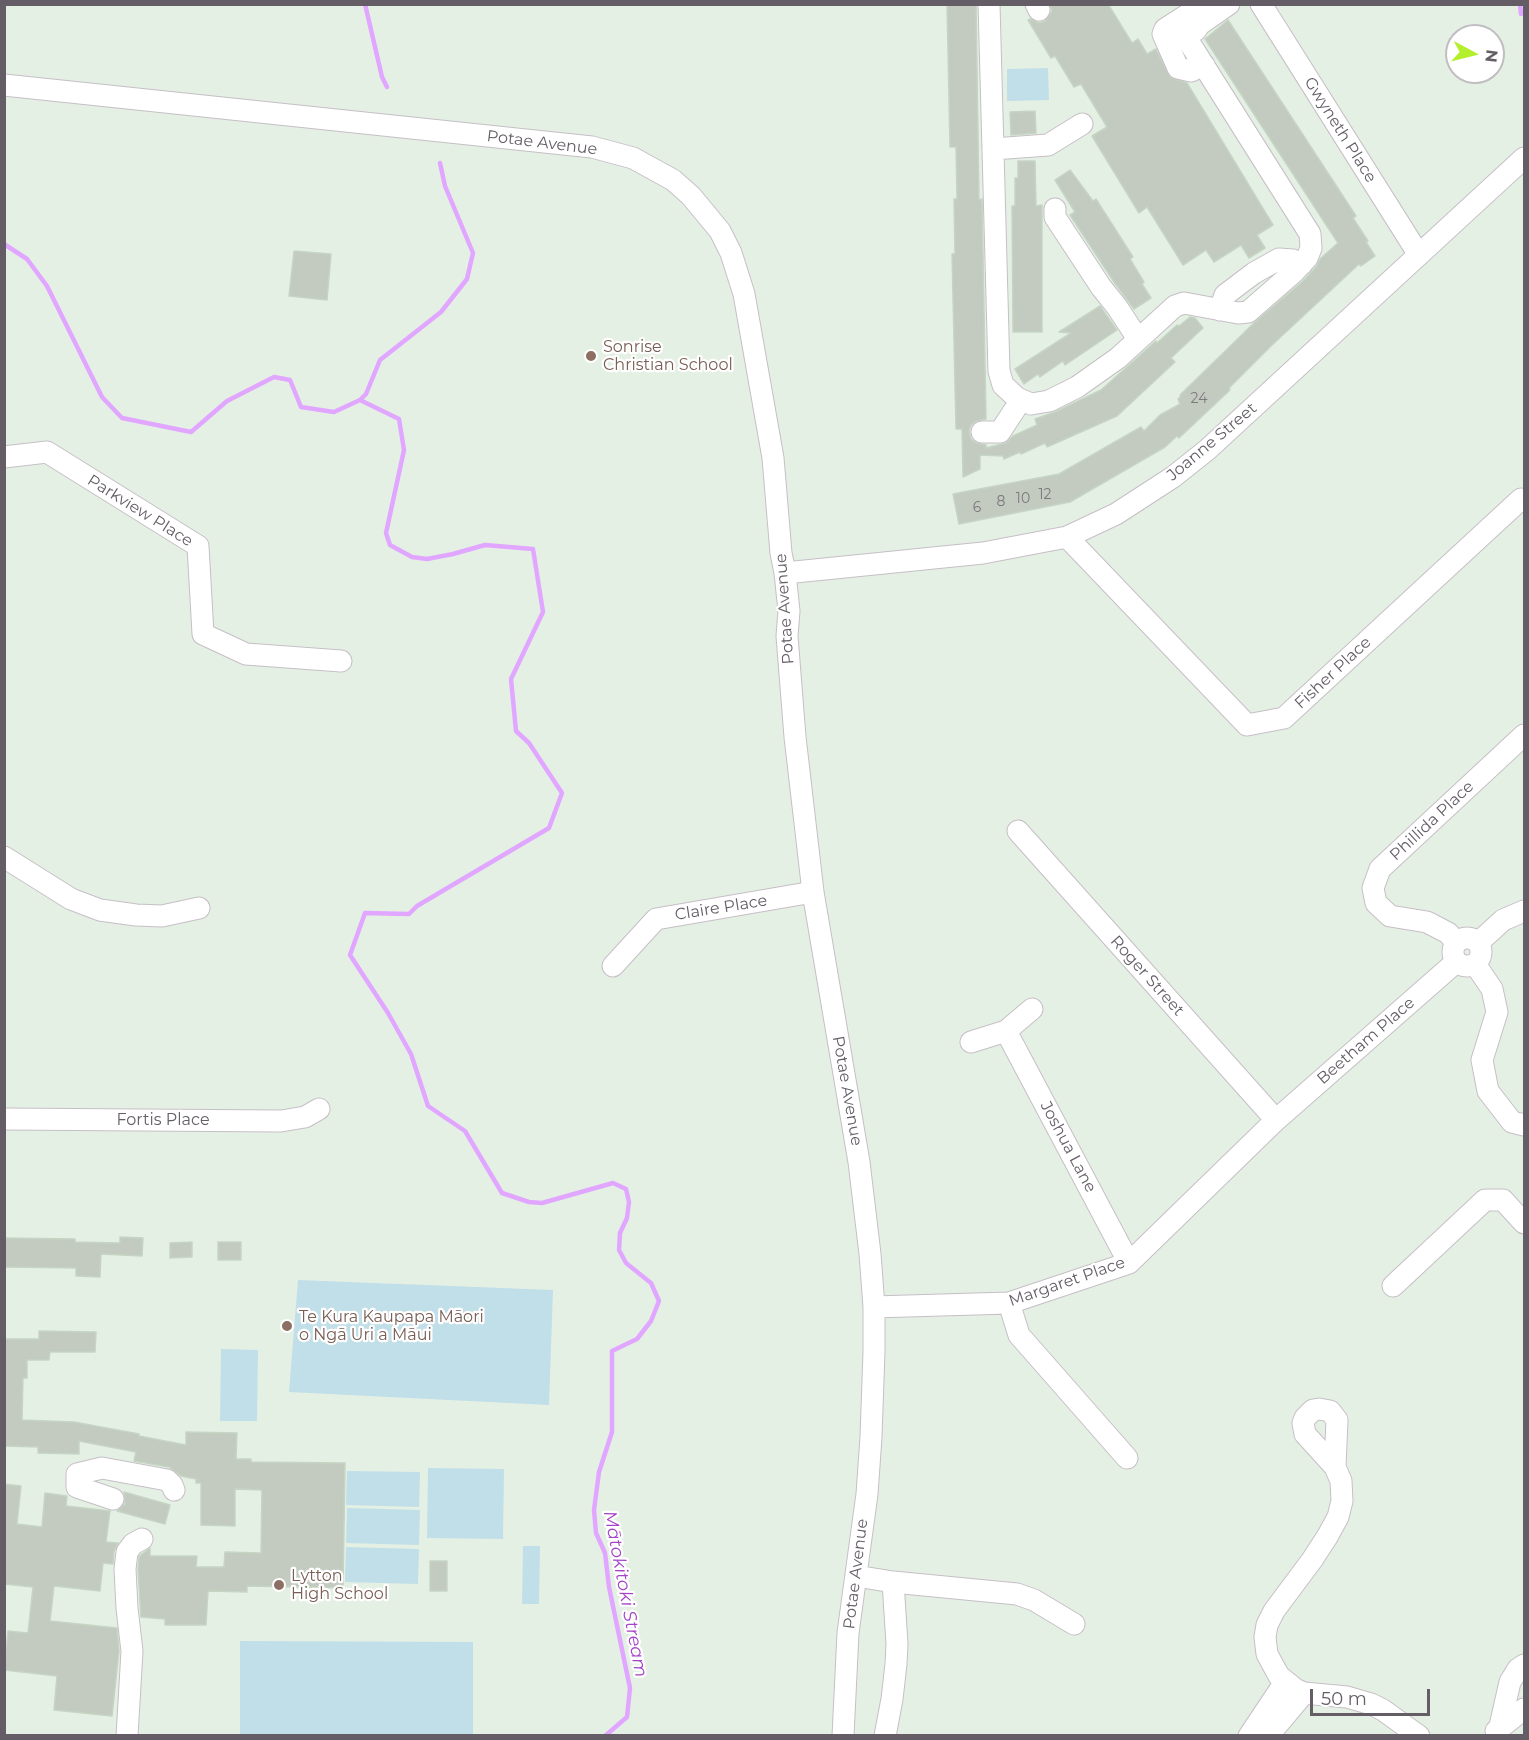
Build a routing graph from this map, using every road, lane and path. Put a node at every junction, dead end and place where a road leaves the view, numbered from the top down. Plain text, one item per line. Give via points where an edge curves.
1 (989, 4) edge
2 (1204, 4) edge
3 (1228, 4) edge
4 (1261, 4) edge
5 (1199, 57) junction
6 (4, 85) edge
7 (1082, 124) dead end
8 (993, 148) junction
9 (1524, 158) edge
10 (1055, 209) dead end
11 (1419, 255) junction
12 (1138, 339) junction
13 (1021, 400) junction
14 (982, 432) dead end
15 (4, 457) edge
16 (1521, 499) dead end
17 (1068, 537) junction
18 (785, 573) junction
19 (341, 661) dead end
20 (1524, 735) edge
21 (1018, 831) dead end
22 (4, 857) edge
23 (813, 892) junction
24 (199, 908) dead end
25 (1524, 911) edge
26 (1466, 953) junction
27 (613, 966) dead end
28 (1032, 1009) dead end
29 (1006, 1031) junction
30 (971, 1042) dead end
31 (319, 1109) dead end
32 (4, 1119) edge
33 (1276, 1120) junction
34 (1524, 1125) edge
35 (1524, 1223) edge
36 (1130, 1263) junction
37 (1393, 1286) dead end
38 (1009, 1304) junction
39 (874, 1307) junction
40 (1127, 1458) dead end
41 (1335, 1467) dead end
42 (174, 1490) dead end
43 (113, 1499) dead end
44 (142, 1539) dead end
45 (856, 1576) junction
46 (893, 1582) junction
47 (1074, 1624) dead end
48 (1524, 1665) edge
49 (1285, 1682) junction
50 (1304, 1694) junction
51 (1524, 1709) edge
52 (1496, 1731) edge
53 (127, 1736) edge
54 (843, 1736) edge
55 (885, 1736) edge
56 (1249, 1736) edge
57 (1268, 1736) edge
58 (1419, 1736) edge

1 - 8 street
2 - 5 street via 1163,34 1178,68 1191,71
3 - 5 street via 1197,28
4 - 11 street, Gwyneth Place
5 - 12 street via 1310,234 1311,248 1302,264 1248,312 1239,314 1184,303 1174,306
6 - 18 street, Potae Avenue via 592,147 633,158 673,180 720,231 744,294 772,458
7 - 8 street via 1048,145
8 - 13 street via 999,371 1003,385
9 - 11 street, Joanne Street
10 - 12 street via 1055,217
11 - 17 street, Joanne Street via 1207,450 1116,514
12 - 13 street via 1077,387 1049,401 1031,404
13 - 14 street via 1000,432
15 - 19 street, Parkview Place via 47,452 198,546 203,634 246,654
16 - 17 street, Fisher Place via 1284,718 1247,725
17 - 18 street, Joanne Street via 983,553
18 - 23 street, Potae Avenue via 795,737
20 - 26 street, Phillida Place via 1380,869 1373,888 1376,903 1390,916 1428,922 1448,933
21 - 33 street, Roger Street
22 - 24 street via 71,898 100,910 162,916
23 - 27 street, Claire Place via 656,919
23 - 39 street, Potae Avenue via 866,1209
25 - 26 street, Beetham Place via 1503,920
26 - 33 street, Beetham Place
26 - 34 street, Phillida Place via 1492,989 1497,1012 1482,1060 1488,1091 1512,1122
28 - 29 street
29 - 30 street
29 - 36 street, Joshua Lane
31 - 32 street, Fortis Place via 305,1117 280,1121
33 - 36 street, Margaret Place
35 - 37 street via 1503,1200 1485,1200
36 - 38 street, Margaret Place
38 - 39 street, Margaret Place
38 - 40 street via 1019,1335
39 - 45 street, Potae Avenue via 871,1437
41 - 49 street via 1342,1492 1338,1517 1267,1625 1267,1653 1274,1670
42 - 43 street via 166,1480 102,1468 77,1473 77,1487
44 - 53 street via 127,1552 125,1569 132,1651
45 - 46 street
45 - 54 street, Potae Avenue via 848,1633
46 - 47 street via 1017,1594
46 - 55 street via 896,1664
48 - 52 street via 1510,1682
49 - 50 street
49 - 56 street
50 - 57 street
50 - 58 street via 1347,1697 1371,1704
51 - 52 street

